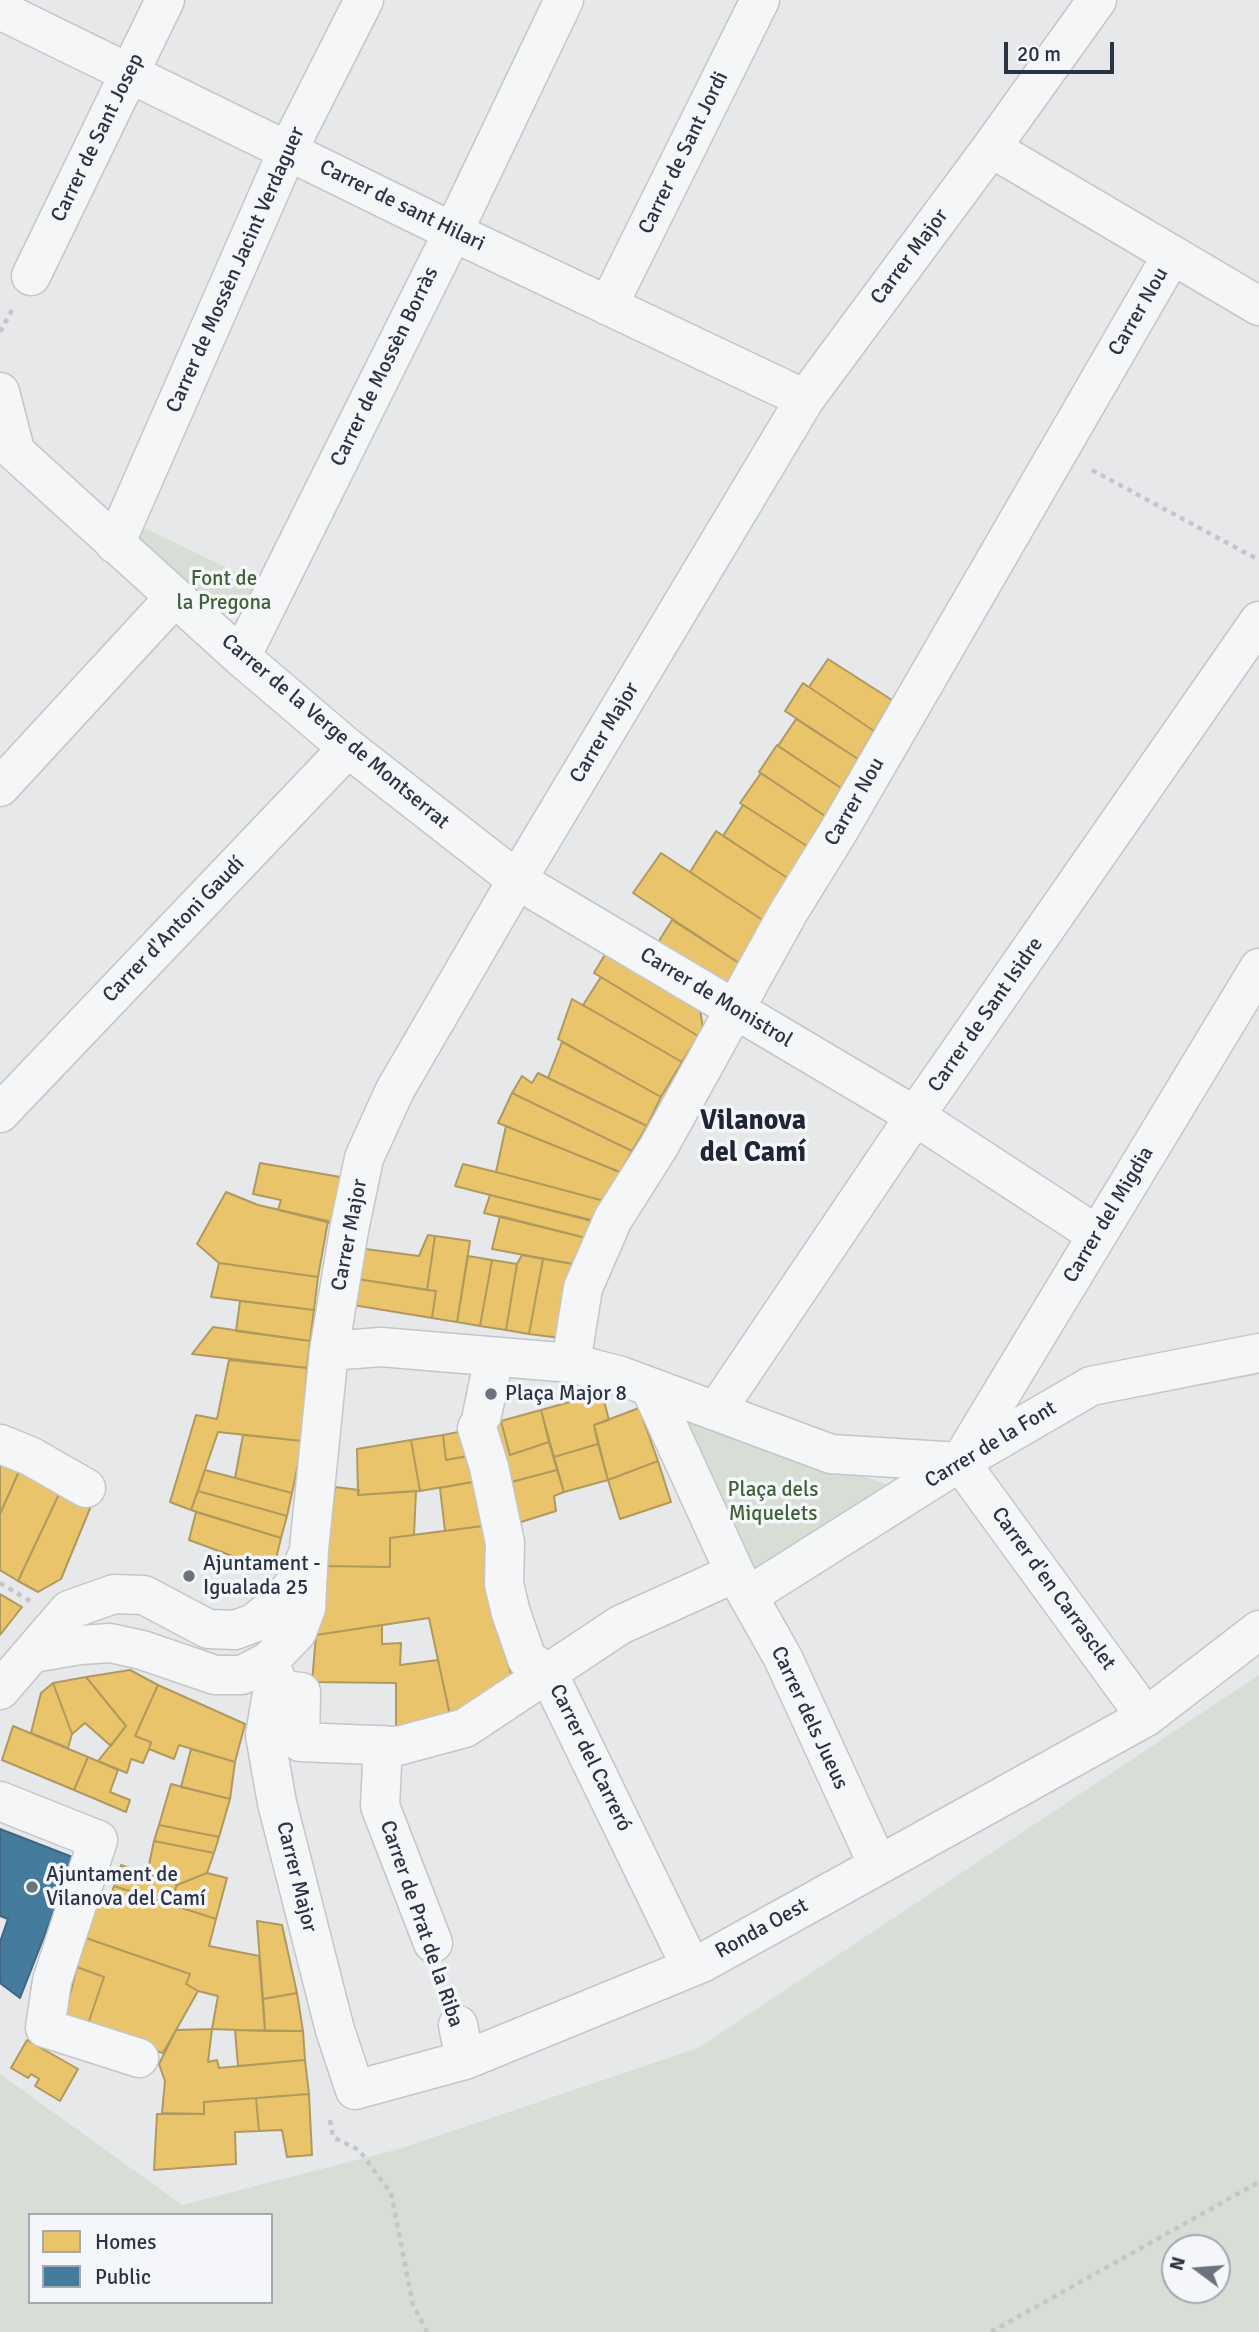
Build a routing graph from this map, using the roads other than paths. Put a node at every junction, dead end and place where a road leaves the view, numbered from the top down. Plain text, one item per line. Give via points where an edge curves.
1 (165, 0) edge
2 (364, 0) edge
3 (564, 0) edge
4 (760, 0) edge
5 (1097, 0) edge
6 (0, 10) edge
7 (131, 72) junction
8 (991, 148) junction
9 (288, 150) junction
10 (453, 232) junction
11 (1172, 255) junction
12 (31, 276) dead end
13 (608, 306) junction
14 (1259, 306) edge
15 (0, 392) edge
16 (805, 398) junction
17 (7, 444) edge
18 (115, 544) junction
19 (175, 597) junction
20 (1259, 621) edge
21 (241, 657) junction
22 (348, 747) junction
23 (0, 787) edge
24 (517, 880) junction
25 (1259, 968) edge
26 (735, 1009) junction
27 (0, 1113) edge
28 (915, 1116) junction
29 (1097, 1235) junction
30 (329, 1351) junction
31 (1259, 1353) edge
32 (494, 1358) junction
33 (572, 1363) junction
34 (636, 1382) junction
35 (716, 1411) junction
36 (0, 1444) edge
37 (960, 1462) junction
38 (86, 1488) dead end
39 (309, 1549) junction
40 (741, 1585) junction
41 (1259, 1630) edge
42 (33, 1653) junction
43 (548, 1673) junction
44 (272, 1675) junction
45 (0, 1690) edge
46 (1146, 1717) junction
47 (383, 1745) junction
48 (0, 1801) edge
49 (878, 1865) junction
50 (432, 1943) dead end
51 (691, 1967) junction
52 (139, 2058) dead end
53 (342, 2102) joint

1 - 7 street, Carrer de Sant Josep
2 - 9 street, Carrer de Mossèn Jacint Verdaguer
3 - 10 street, Carrer de Mossèn Borràs
4 - 13 street, Carrer de Sant Jordi
5 - 8 street, Carrer Major
6 - 7 street, Carrer de sant Hilari
7 - 9 street, Carrer de sant Hilari
7 - 12 street, Carrer de Sant Josep
8 - 11 street
8 - 16 street, Carrer Major
9 - 10 street, Carrer de sant Hilari
9 - 18 street, Carrer de Mossèn Jacint Verdaguer
10 - 13 street, Carrer de sant Hilari
10 - 21 street, Carrer de Mossèn Borràs
11 - 14 street
11 - 26 street, Carrer Nou
13 - 16 street, Carrer de sant Hilari
15 - 17 street, Carrer de la Verge de Montserrat
16 - 24 street, Carrer Major
17 - 18 street, Carrer de la Verge de Montserrat
18 - 19 street, Carrer de la Verge de Montserrat
19 - 21 street, Carrer de la Verge de Montserrat
19 - 23 street
20 - 28 street, Carrer de Sant Isidre
21 - 22 street, Carrer de la Verge de Montserrat
22 - 24 street, Carrer de la Verge de Montserrat
22 - 27 street, Carrer d'Antoni Gaudí
24 - 26 street, Carrer de Monistrol
24 - 30 street, Carrer Major via 395,1090 364,1158
25 - 29 street, Carrer del Migdia
26 - 28 street, Carrer de Monistrol
26 - 33 street, Carrer Nou via 613,1219 583,1288
28 - 29 street, Carrer de Monistrol
28 - 35 street, Carrer de Sant Isidre
29 - 37 street, Carrer del Migdia
30 - 32 street via 381,1347
30 - 39 street, Carrer Major
31 - 37 street, Carrer de la Font via 1091,1386
32 - 33 street
32 - 43 street, Carrer del Carreró via 479,1421 505,1543 504,1584 527,1660
33 - 34 street
34 - 35 street
34 - 40 street
35 - 37 street via 831,1454
36 - 38 street
37 - 40 street, Carrer de la Font
37 - 46 street, Carrer d'en Carrasclet
39 - 42 street via 296,1582 254,1623 235,1630 208,1629 144,1595 114,1594 69,1610
39 - 44 street via 306,1608
40 - 43 street, Carrer de la Font via 620,1625
40 - 49 street, Carrer dels Jueus via 783,1658
41 - 46 street, Ronda Oest
42 - 44 street via 110,1643 215,1675
42 - 45 street
43 - 47 street, Carrer de la Font via 465,1728 398,1746
43 - 51 street, Carrer del Carreró
44 - 47 street, Carrer de la Font via 301,1692 300,1742
44 - 53 street, Carrer Major via 265,1735 277,1803 335,2030
46 - 49 street, Ronda Oest
47 - 50 street, Carrer de Prat de la Riba via 380,1807
48 - 52 street via 98,1840 52,1981 45,2028
49 - 51 street, Ronda Oest
51 - 53 street, Ronda Oest via 462,2043

